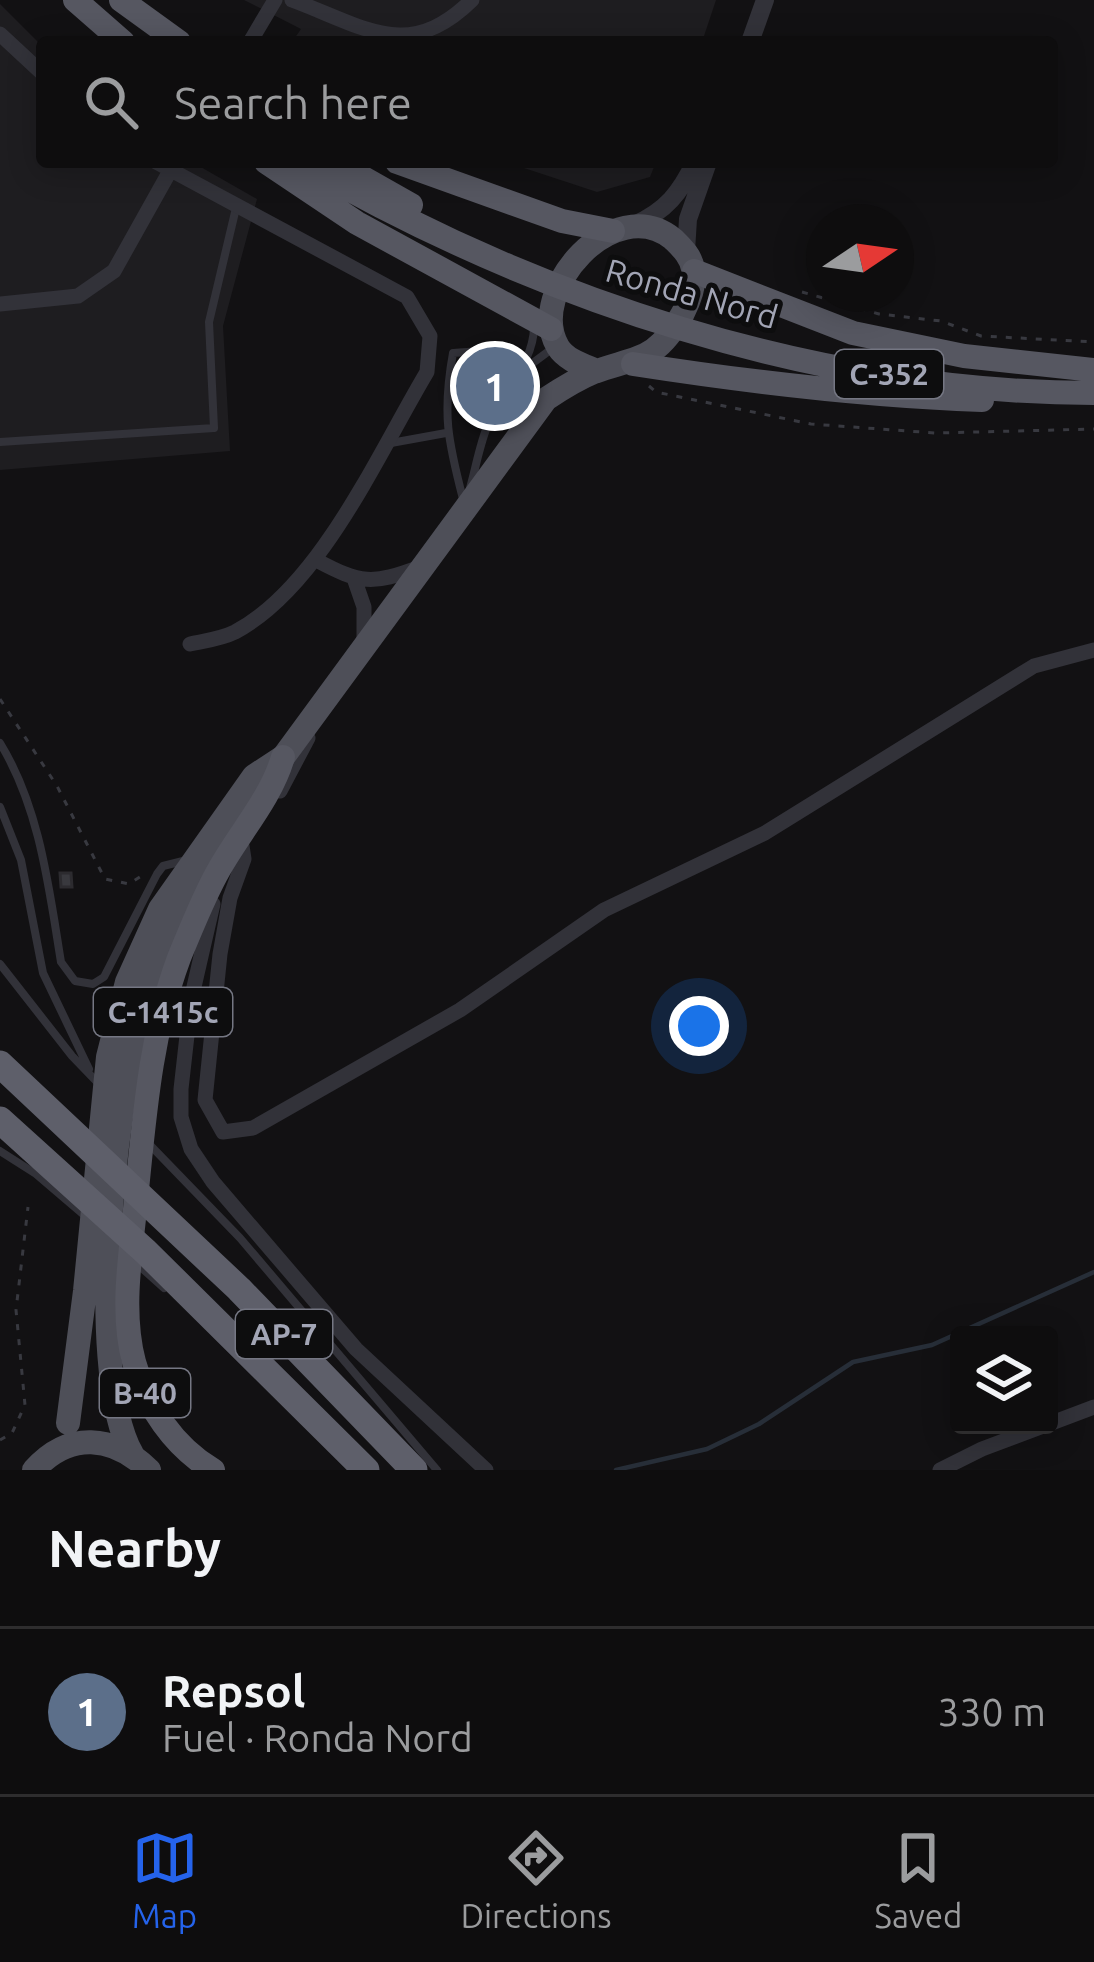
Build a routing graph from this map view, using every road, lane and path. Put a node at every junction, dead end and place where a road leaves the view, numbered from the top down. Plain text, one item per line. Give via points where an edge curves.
1 (75, 0) edge
2 (102, 0) edge
3 (121, 0) edge
4 (275, 0) edge
5 (292, 0) edge
6 (472, 0) edge
7 (751, 0) edge
8 (764, 0) edge
9 (0, 34) edge
10 (115, 36) edge
11 (146, 36) edge
12 (171, 36) edge
13 (254, 36) edge
14 (739, 36) edge
15 (752, 36) edge
16 (36, 67) edge
17 (166, 168) edge
18 (172, 168) edge
19 (275, 168) edge
20 (311, 168) edge
21 (346, 168) edge
22 (414, 168) edge
23 (691, 168) edge
24 (706, 168) edge
25 (236, 208) junction
26 (620, 229) junction
27 (690, 261) junction
28 (551, 276) junction
29 (786, 286) dead end
30 (0, 304) edge
31 (693, 324) junction
32 (551, 336) junction
33 (1094, 342) edge
34 (526, 356) junction
35 (629, 364) junction
36 (1094, 370) edge
37 (597, 371) junction
38 (520, 372) junction
39 (1094, 381) edge
40 (1094, 393) edge
41 (546, 399) junction
42 (1094, 404) edge
43 (1094, 429) edge
44 (446, 433) junction
45 (0, 442) edge
46 (384, 444) junction
47 (465, 507) junction
48 (316, 560) junction
49 (422, 567) junction
50 (355, 581) junction
51 (190, 644) dead end
52 (364, 645) junction
53 (1094, 650) edge
54 (0, 699) edge
55 (324, 706) junction
56 (0, 743) edge
57 (283, 757) junction
58 (0, 807) edge
59 (242, 847) junction
60 (196, 859) junction
61 (163, 866) junction
62 (0, 964) edge
63 (0, 1064) edge
64 (92, 1076) junction
65 (0, 1120) edge
66 (0, 1151) edge
67 (83, 1204) junction
68 (28, 1208) dead end
69 (110, 1259) junction
70 (143, 1260) junction
71 (127, 1292) joint
72 (168, 1292) dead end
73 (181, 1304) dead end
74 (1094, 1407) edge
75 (1058, 1421) edge
76 (1023, 1434) edge
77 (64, 1435) junction
78 (0, 1440) edge
79 (141, 1462) edge
80 (34, 1470) edge
81 (213, 1470) edge
82 (362, 1470) edge
83 (414, 1470) edge
84 (436, 1470) edge
85 (486, 1470) edge
86 (940, 1470) edge

1 - 10 highway
2 - 11 highway
3 - 12 highway
4 - 13 street
5 - 6 street via 388,36 424,34
7 - 14 street
8 - 15 street
9 - 16 street
17 - 30 street via 114,271 78,296
18 - 25 street
19 - 32 highway
20 - 28 highway, Ronda Nord / C-352 via 395,214
21 - 28 highway, Ronda Nord / C-352
22 - 26 highway via 562,220
23 - 26 street, C-1415c via 658,215
24 - 27 street, C-1415c via 688,219
25 - 45 lane via 209,322 214,428
25 - 46 street via 407,297 430,336 428,372
26 - 27 main road via 667,234
26 - 32 main road, C-1415c via 574,258 558,290
27 - 35 main road, C-1415c via 690,299 674,330
27 - 36 highway via 854,332 964,356
28 - 31 highway, Ronda Nord / C-352
29 - 33 path via 981,336
31 - 39 highway, Ronda Nord / C-352 via 898,363
31 - 40 highway, Ronda Nord / C-352 via 830,366
32 - 34 lane via 534,340
32 - 37 main road
32 - 38 lane
32 - 41 main road, C-1415c
34 - 38 lane
34 - 44 lane via 453,353
35 - 37 main road, C-1415c
35 - 42 highway via 899,398
35 - 43 path via 656,392 811,424 935,433
37 - 41 main road, C-1415c
38 - 47 lane via 490,421
41 - 47 main road, C-1415c
44 - 46 lane
44 - 47 lane
46 - 48 street
47 - 49 main road, C-1415c
48 - 50 street
48 - 51 street via 272,609 230,635
49 - 50 street
49 - 52 main road, C-1415c
50 - 52 street
52 - 55 main road, C-1415c
53 - 59 street via 1034,666 765,833 604,910 460,1010 253,1128 223,1132 206,1100 220,954
54 - 61 path via 105,879 130,884
55 - 57 main road, C-1415c
55 - 59 street
56 - 61 lane via 32,814 68,976 87,984 104,977
57 - 60 main road, C-1415c via 254,776
57 - 69 main road, C-1415c via 205,869 152,977 128,1069
57 - 71 highway, C-1415c via 216,875 158,1029
58 - 64 lane via 22,860 43,973
59 - 85 street via 218,886 191,1000 181,1089 191,1148 356,1349
60 - 61 lane
60 - 77 main road, C-1415c via 141,947 108,1057
62 - 64 lane
63 - 83 highway, AP-7 via 150,1202
64 - 84 lane
65 - 67 highway, AP-7
66 - 67 lane
67 - 70 highway, AP-7
68 - 78 path via 16,1310 25,1405
69 - 77 main road, C-1415c
69 - 79 main road, C-1415c via 113,1406
70 - 72 lane
70 - 82 highway, AP-7
71 - 81 highway, B-40 via 145,1393 184,1449
73 - 82 lane via 342,1460
74 - 75 street
76 - 86 street
77 - 79 main road, C-1415c
77 - 80 main road

